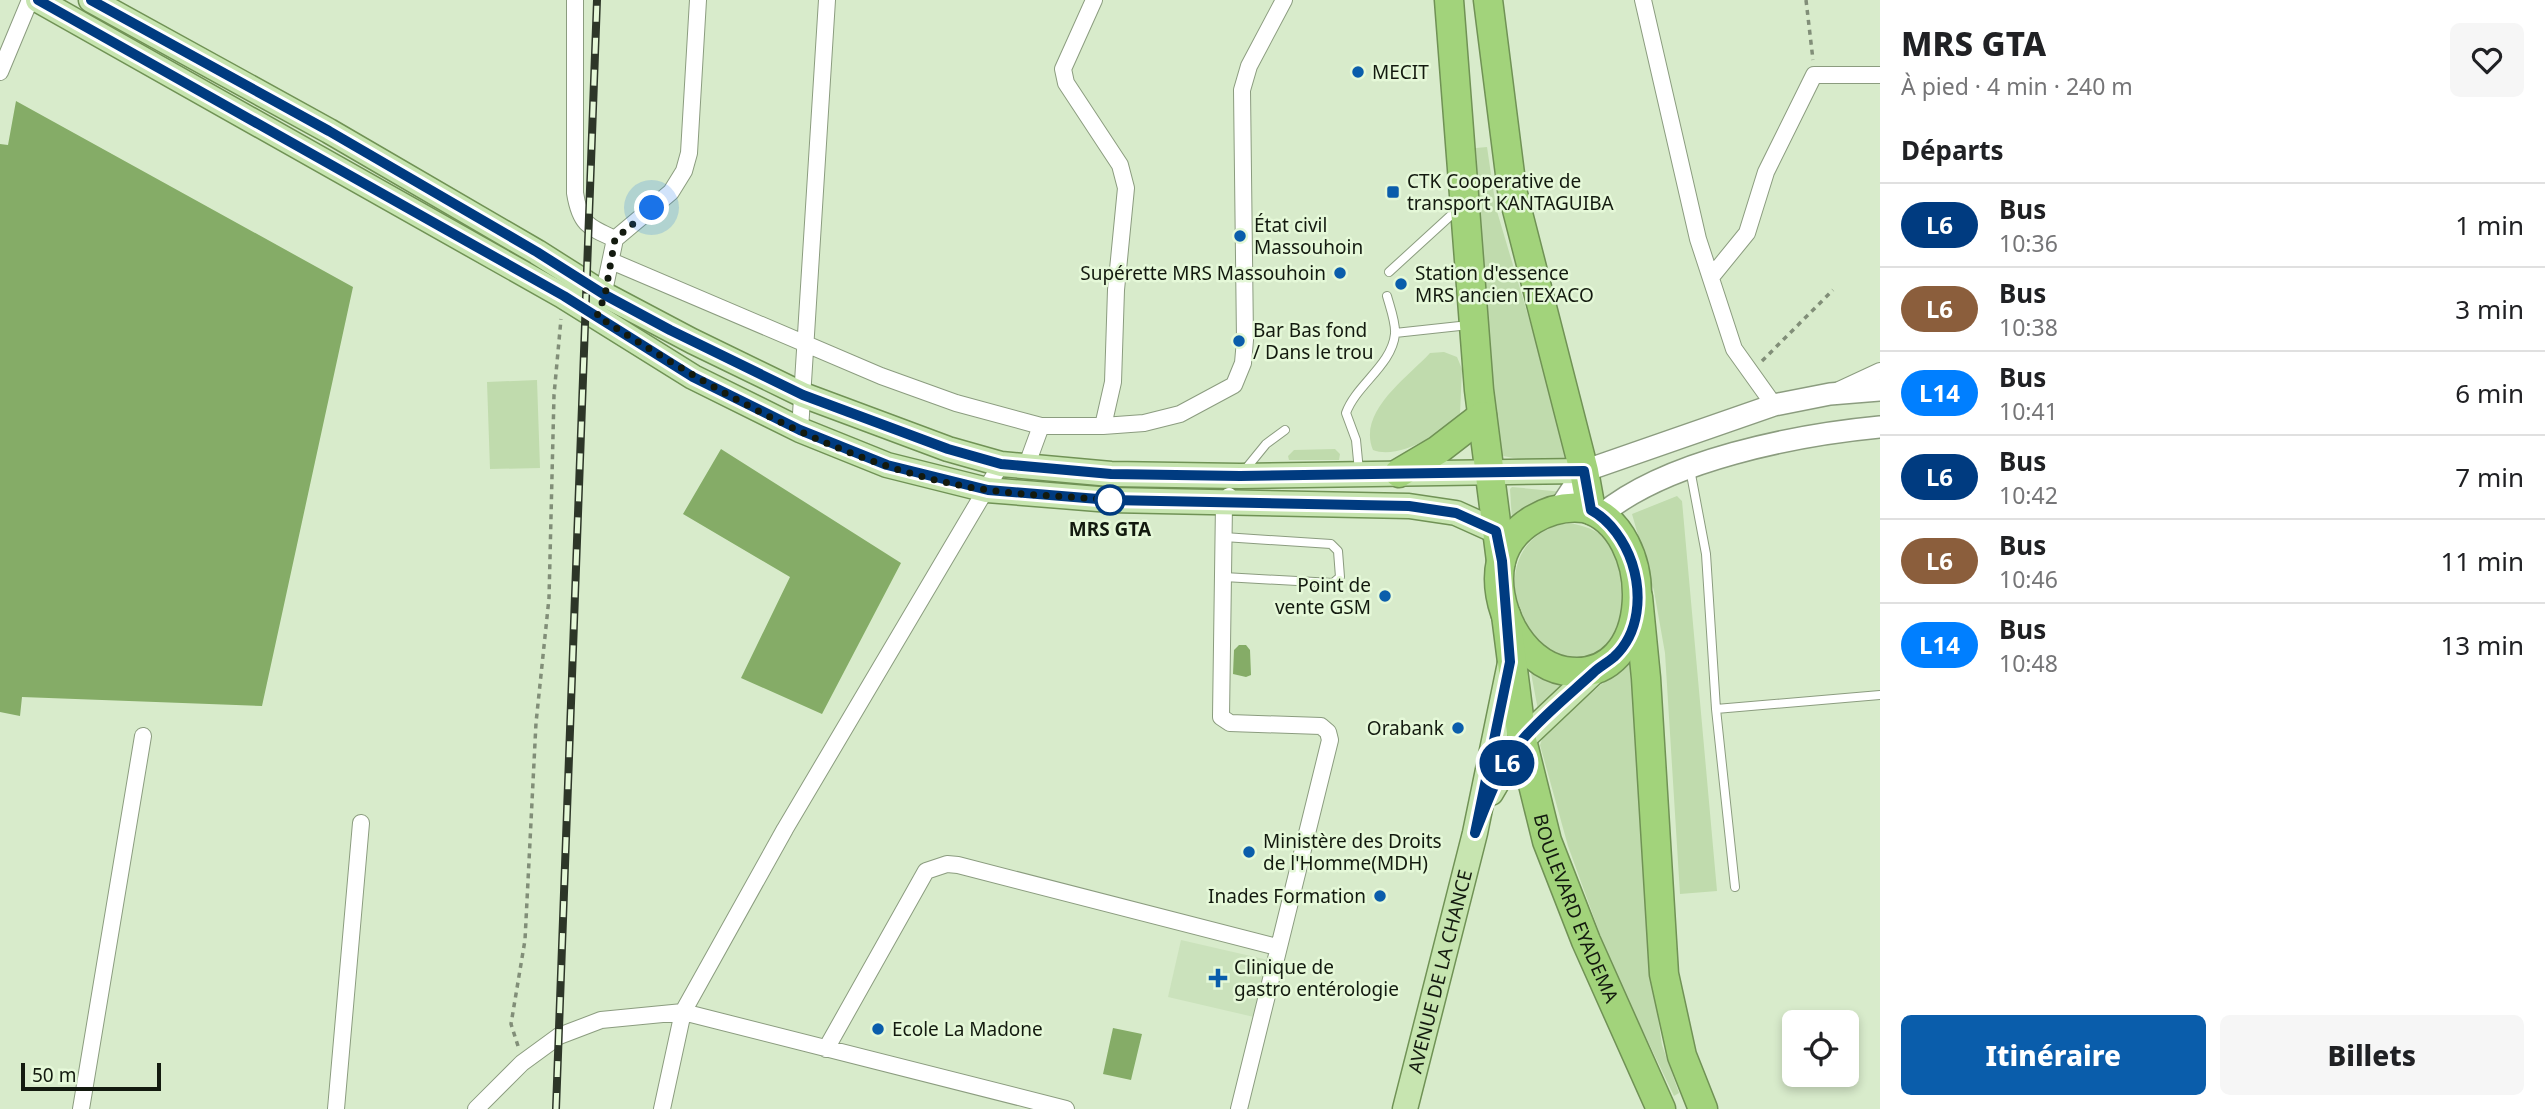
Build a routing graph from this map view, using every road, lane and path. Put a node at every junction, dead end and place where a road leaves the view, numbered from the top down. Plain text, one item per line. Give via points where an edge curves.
1 (30, 0) edge
2 (38, 0) edge
3 (91, 0) edge
4 (575, 0) edge
5 (698, 0) edge
6 (827, 0) edge
7 (1094, 0) edge
8 (1284, 0) edge
9 (1449, 0) edge
10 (1488, 0) edge
11 (1643, 0) edge
12 (1806, 0) edge
13 (0, 72) edge
14 (1814, 75) junction
15 (1880, 75) edge
16 (1464, 204) junction
17 (615, 239) junction
18 (611, 261) junction
19 (1389, 272) dead end
20 (1712, 276) junction
21 (1833, 290) dead end
22 (564, 296) junction
23 (1387, 296) dead end
24 (601, 306) junction
25 (1474, 325) junction
26 (1395, 333) junction
27 (806, 345) junction
28 (1880, 371) edge
29 (1753, 374) junction
30 (1880, 390) edge
31 (1830, 394) junction
32 (803, 395) junction
33 (1774, 405) junction
34 (1482, 416) junction
35 (1041, 425) junction
36 (1103, 425) junction
37 (1880, 427) edge
38 (800, 430) junction
39 (1285, 430) dead end
40 (1689, 435) junction
41 (1001, 464) junction
42 (1699, 466) junction
43 (1026, 467) junction
44 (1584, 471) junction
45 (1399, 472) junction
46 (1488, 473) junction
47 (1359, 474) junction
48 (1240, 476) junction
49 (988, 490) junction
50 (1224, 504) junction
51 (1559, 509) junction
52 (1596, 513) junction
53 (1496, 531) junction
54 (1224, 537) junction
55 (1502, 561) junction
56 (1224, 577) junction
57 (1638, 597) junction
58 (1506, 615) junction
59 (1510, 662) junction
60 (1596, 670) junction
61 (1880, 695) edge
62 (1716, 709) junction
63 (143, 736) dead end
64 (1522, 740) junction
65 (361, 823) dead end
66 (1475, 833) junction
67 (1735, 887) dead end
68 (1278, 947) junction
69 (683, 1012) junction
70 (826, 1049) junction
71 (522, 1063) junction
72 (1015, 1103) edge
73 (1656, 1104) edge
74 (81, 1109) edge
75 (336, 1109) edge
76 (476, 1109) edge
77 (662, 1109) edge
78 (1066, 1109) edge
79 (1239, 1109) edge
80 (1405, 1109) edge
81 (1703, 1109) edge

1 - 13 street
2 - 22 main road
3 - 24 main road via 537,252
4 - 17 street via 575,193 588,226
5 - 17 street via 689,153 684,171 671,192
6 - 27 street
7 - 36 street via 1063,69 1066,83 1120,165 1126,188 1113,382
8 - 36 street via 1242,90 1245,340 1238,377 1234,385 1180,414 1144,423
9 - 16 highway
10 - 44 highway via 1512,191
11 - 20 street via 1698,239
12 - 14 path
14 - 15 street
14 - 20 street via 1766,172 1747,233
16 - 19 lane
16 - 25 highway
17 - 18 street
18 - 24 street
18 - 27 street
20 - 29 street via 1734,349
21 - 29 path
22 - 24 main road
22 - 71 path via 554,395 549,598 536,723 525,940 512,1024
23 - 26 lane
24 - 32 main road
24 - 38 main road via 693,377
25 - 26 lane
25 - 34 highway
26 - 47 lane via 1390,351 1351,399 1346,413 1356,440
27 - 32 street
27 - 35 street via 956,403
28 - 31 street
29 - 33 street
30 - 31 main road
31 - 33 main road
32 - 38 street
32 - 41 main road via 890,430
33 - 40 main road
34 - 45 highway via 1438,450
34 - 46 highway
35 - 36 street
35 - 43 street
37 - 42 main road via 1802,436
38 - 49 main road via 887,465
39 - 48 lane via 1266,444
40 - 42 main road via 1682,454
40 - 44 main road
41 - 43 main road
41 - 49 street
42 - 52 main road
42 - 62 lane
43 - 48 main road
44 - 46 main road
44 - 51 main road
44 - 52 highway
45 - 46 main road
45 - 47 main road
46 - 53 highway
47 - 48 main road
48 - 50 street
49 - 50 main road
49 - 69 street via 785,829
50 - 53 main road via 1409,506 1456,513
50 - 54 street
51 - 52 highway
51 - 55 highway via 1538,516 1522,529
52 - 57 highway via 1629,554
53 - 55 highway
54 - 56 street
54 - 56 lane via 1331,544 1338,551 1340,577 1333,583
55 - 58 highway
56 - 68 street via 1222,717 1230,723 1321,726 1330,736
57 - 60 highway via 1635,620 1624,644
57 - 81 highway via 1664,974 1682,1056
58 - 59 highway, BOULEVARD EYADEMA
58 - 60 highway via 1525,649 1539,662 1567,671
59 - 64 highway, BOULEVARD EYADEMA
59 - 66 main road
60 - 64 main road
61 - 62 lane
62 - 67 lane
63 - 74 street
64 - 66 main road via 1495,782
64 - 73 highway, BOULEVARD EYADEMA via 1536,804 1563,886
65 - 75 street
66 - 80 main road, AVENUE DE LA CHANCE
68 - 70 street via 958,865 936,866 926,871
68 - 79 street
69 - 70 street
69 - 71 street via 601,1020 559,1036
69 - 77 street
70 - 72 street
71 - 76 street
72 - 78 street

